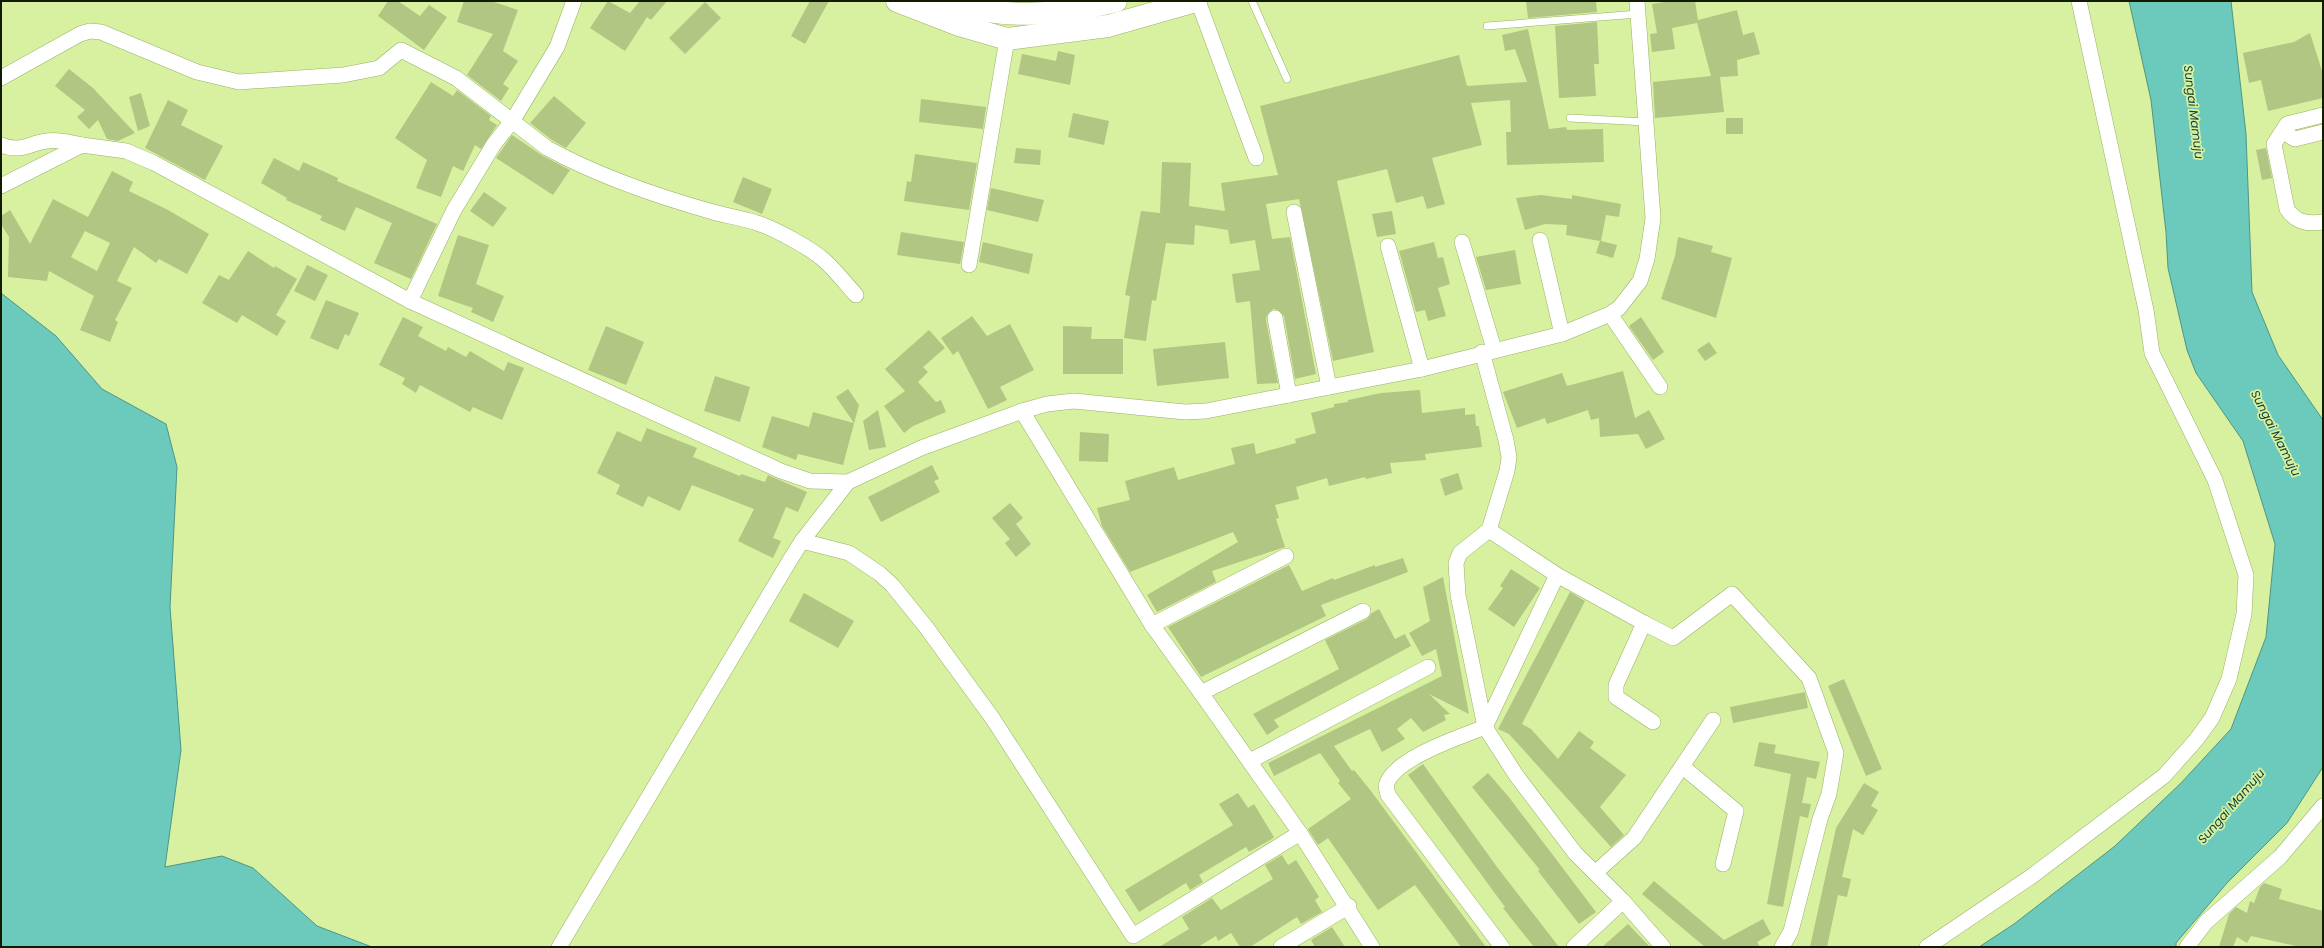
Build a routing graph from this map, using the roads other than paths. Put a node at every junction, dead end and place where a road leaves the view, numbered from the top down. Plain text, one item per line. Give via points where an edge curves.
1 (574, 1) edge
2 (897, 1) edge
3 (942, 1) edge
4 (1116, 1) edge
5 (1197, 1) edge
6 (1252, 1) edge
7 (2079, 1) edge
8 (1638, 8) edge
9 (1487, 26) dead end
10 (1007, 39) junction
11 (1, 78) edge
12 (1287, 79) dead end
13 (2323, 115) edge
14 (1570, 118) dead end
15 (513, 120) junction
16 (1646, 122) junction
17 (2283, 132) junction
18 (2323, 132) edge
19 (1, 145) edge
20 (82, 145) junction
21 (1256, 158) dead end
22 (1, 186) edge
23 (1294, 212) dead end
24 (2323, 222) edge
25 (1540, 240) dead end
26 (1462, 242) dead end
27 (1388, 246) dead end
28 (969, 265) dead end
29 (856, 295) dead end
30 (410, 301) junction
31 (1610, 314) junction
32 (1275, 318) dead end
33 (1562, 334) junction
34 (1488, 351) junction
35 (1422, 369) junction
36 (1329, 387) junction
37 (1660, 387) dead end
38 (1288, 395) junction
39 (1022, 410) junction
40 (848, 482) junction
41 (1489, 530) junction
42 (802, 540) junction
43 (1286, 556) dead end
44 (1556, 575) junction
45 (1363, 611) dead end
46 (1644, 624) junction
47 (1152, 625) junction
48 (1428, 667) dead end
49 (1201, 693) junction
50 (1713, 720) dead end
51 (1653, 722) dead end
52 (1486, 727) junction
53 (1250, 761) junction
54 (1683, 767) junction
55 (2323, 806) edge
56 (1300, 833) junction
57 (1723, 864) dead end
58 (1595, 873) junction
59 (1623, 901) junction
60 (1349, 906) junction
61 (1137, 941) edge
62 (559, 947) edge
63 (1281, 947) edge
64 (1372, 947) edge
65 (1502, 947) edge
66 (1574, 947) edge
67 (1663, 947) edge
68 (1782, 947) edge
69 (1927, 947) edge
70 (2187, 947) edge

1 - 15 street via 557,47
2 - 10 highway via 959,25
3 - 4 highway via 967,9 1026,15
5 - 10 highway via 1108,26
5 - 21 street
6 - 12 lane
7 - 69 street via 2146,310 2152,353 2215,480 2246,575 2244,614 2229,679 2212,718 2164,776 2032,876
8 - 9 lane
8 - 16 street
10 - 28 street
11 - 15 street via 80,34 90,31 101,32 197,72 239,82 343,75 379,68 400,50 456,78
13 - 17 street via 2288,124
14 - 16 lane
15 - 29 street via 547,148 576,163 665,197 758,223 790,239 825,261
15 - 30 street via 494,144 454,210
16 - 31 street via 1653,218 1647,259 1640,281 1620,308
17 - 18 street via 2296,139
17 - 24 street via 2276,139 2274,149 2287,209 2292,216 2304,222
19 - 20 street via 18,148 60,140
20 - 22 street
20 - 30 street via 126,151 154,163
23 - 36 street
25 - 33 street
26 - 34 street
27 - 35 street
30 - 40 street via 781,471 810,481
31 - 33 street
31 - 37 street
32 - 38 street
33 - 34 street
34 - 35 street
34 - 41 street via 1509,457 1501,496
35 - 36 street
36 - 38 street
38 - 39 street via 1206,411 1185,412 1074,402 1047,404
39 - 40 street via 921,448
39 - 47 street
40 - 42 street
41 - 44 street
41 - 52 street via 1460,553 1456,563 1458,595
42 - 61 street via 849,553 892,585 993,719
42 - 62 street
43 - 47 street
44 - 46 street via 1571,581
44 - 52 street
45 - 49 street
46 - 51 street via 1616,685 1616,697
46 - 68 street via 1673,638 1732,594 1809,678 1836,753 1829,794 1791,931
47 - 49 street
48 - 53 street
49 - 53 street
50 - 54 street
52 - 58 street via 1525,787 1575,853
52 - 65 street via 1438,746 1411,761 1393,772 1386,786 1388,795
53 - 56 street
54 - 57 street via 1736,811
54 - 58 street via 1634,838
55 - 70 street via 2280,857 2206,922
56 - 60 street
56 - 61 street
58 - 59 street
59 - 66 street
59 - 67 street
60 - 63 street
60 - 64 street

